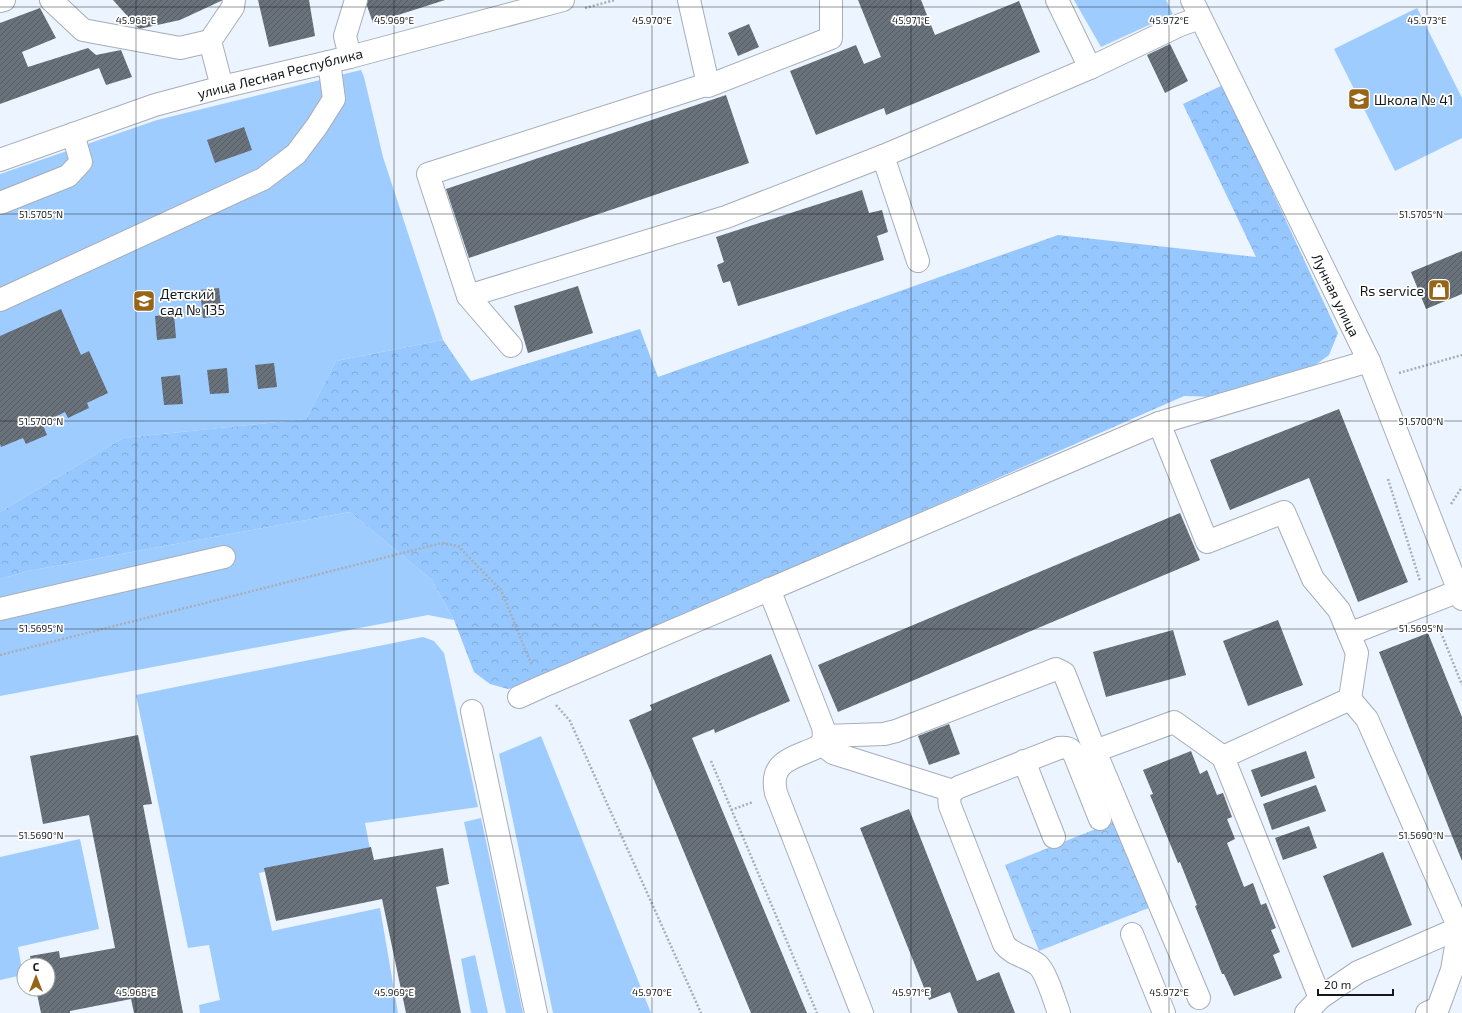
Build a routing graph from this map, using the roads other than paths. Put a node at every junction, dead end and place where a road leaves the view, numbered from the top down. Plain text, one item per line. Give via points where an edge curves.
1 (4, 0) edge
2 (51, 0) edge
3 (234, 0) edge
4 (356, 0) edge
5 (563, 0) edge
6 (690, 0) edge
7 (831, 0) edge
8 (1058, 0) edge
9 (0, 1) edge
10 (1196, 9) edge
11 (210, 41) junction
12 (350, 57) junction
13 (329, 62) junction
14 (1090, 68) junction
15 (708, 84) junction
16 (222, 87) junction
17 (73, 134) junction
18 (882, 156) junction
19 (0, 160) edge
20 (0, 203) edge
21 (918, 261) dead end
22 (468, 296) junction
23 (0, 300) edge
24 (511, 346) dead end
25 (1368, 361) junction
26 (1160, 423) junction
27 (224, 557) dead end
28 (769, 589) junction
29 (1460, 595) edge
30 (0, 609) edge
31 (1349, 634) junction
32 (518, 698) dead end
33 (1350, 699) junction
34 (472, 711) dead end
35 (822, 740) junction
36 (1095, 751) junction
37 (1222, 757) junction
38 (1024, 761) junction
39 (953, 791) junction
40 (1100, 819) dead end
41 (1054, 837) dead end
42 (1460, 927) edge
43 (1132, 934) dead end
44 (1198, 998) dead end
45 (1313, 1005) edge
46 (536, 1013) edge
47 (862, 1013) edge
48 (1059, 1013) edge
49 (1164, 1013) edge
50 (1427, 1013) edge

1 - 9 street
2 - 11 street via 83,30 180,48
3 - 11 street via 233,7
4 - 12 street via 345,36
5 - 12 street, улица Лесная Республика
6 - 15 street
7 - 15 street via 831,38
8 - 14 street
10 - 14 street via 1180,25
10 - 25 street, Лунная улица
11 - 16 street
12 - 13 street, улица Лесная Республика
13 - 16 street, улица Лесная Республика
13 - 23 street via 334,99 296,154 263,179
14 - 18 street
15 - 22 street via 428,174
16 - 17 street, улица Лесная Республика via 155,105
17 - 19 street, улица Лесная Республика
17 - 20 street via 81,162 68,176
18 - 21 street
18 - 22 street via 726,217
22 - 24 street
25 - 26 street
25 - 29 street, Лунная улица
26 - 28 street
26 - 31 street via 1207,542 1284,512 1313,579 1339,610
27 - 30 street
28 - 32 street
28 - 35 street via 823,727
29 - 31 street via 1429,603
31 - 33 street via 1357,653
33 - 37 street
33 - 42 street via 1368,720
34 - 46 street
35 - 36 street via 896,731 1056,669 1064,674
35 - 39 street via 833,753
35 - 47 street via 812,750 792,757 778,768 773,782
36 - 37 street via 1174,722
36 - 44 street
37 - 45 street
38 - 39 street
38 - 40 street via 1059,748 1066,747 1072,750
38 - 41 street
39 - 48 street via 949,800 950,806 1004,944 1008,950 1039,966
42 - 45 street via 1358,972
42 - 50 street via 1452,970 1438,1008
43 - 49 street

